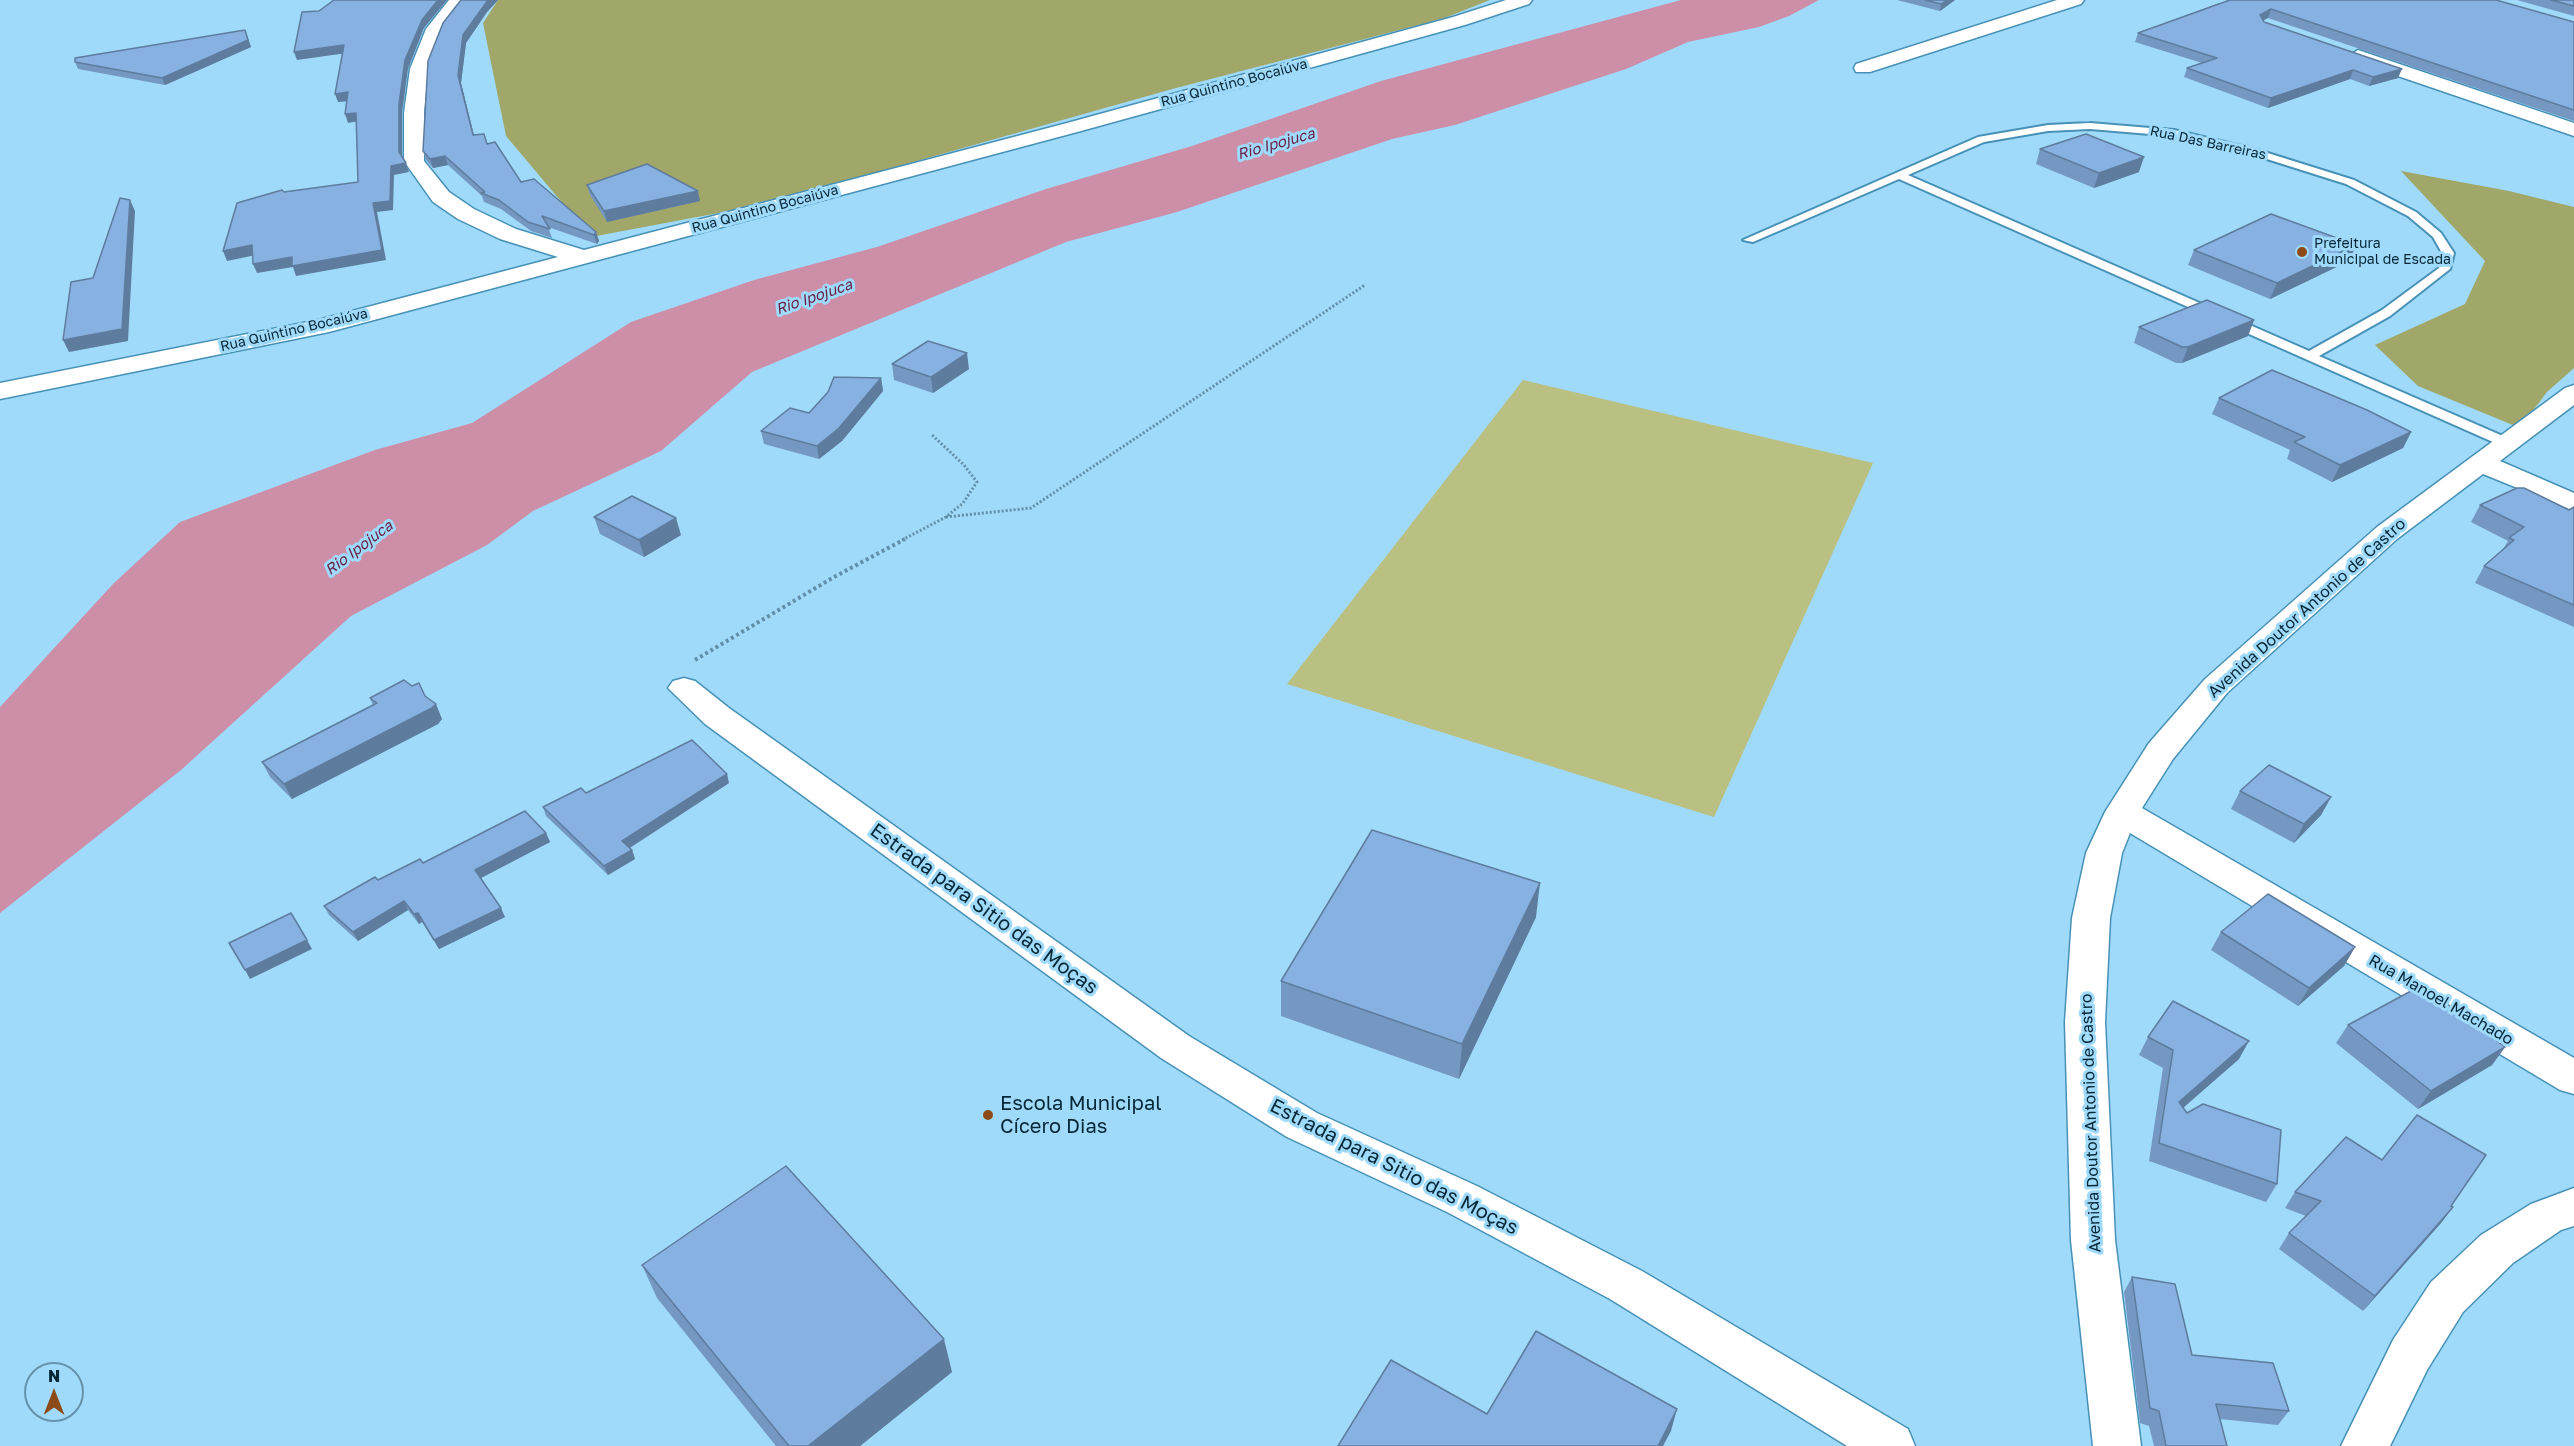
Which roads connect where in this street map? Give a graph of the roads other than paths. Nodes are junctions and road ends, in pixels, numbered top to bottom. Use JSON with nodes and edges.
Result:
{"nodes":[{"id":1,"x":458,"y":0,"type":"edge"},
{"id":2,"x":1524,"y":0,"type":"edge"},
{"id":3,"x":2075,"y":0,"type":"edge"},
{"id":4,"x":2345,"y":51,"type":"edge"},
{"id":5,"x":1863,"y":69,"type":"dead end"},
{"id":6,"x":2574,"y":130,"type":"edge"},
{"id":7,"x":1901,"y":176,"type":"junction"},
{"id":8,"x":1749,"y":240,"type":"dead end"},
{"id":9,"x":583,"y":257,"type":"junction"},
{"id":10,"x":2311,"y":355,"type":"junction"},
{"id":11,"x":0,"y":391,"type":"edge"},
{"id":12,"x":2574,"y":393,"type":"edge"},
{"id":13,"x":2494,"y":453,"type":"junction"},
{"id":14,"x":2574,"y":503,"type":"edge"},
{"id":15,"x":684,"y":688,"type":"road end"},
{"id":16,"x":2122,"y":812,"type":"junction"},
{"id":17,"x":2574,"y":1078,"type":"edge"},
{"id":18,"x":2574,"y":1207,"type":"edge"},
{"id":19,"x":1891,"y":1446,"type":"edge"},
{"id":20,"x":2117,"y":1446,"type":"edge"},
{"id":21,"x":2365,"y":1446,"type":"edge"}],
"edges":[{"from":1,"to":9,"type":"street"},
{"from":2,"to":9,"type":"street","name":"Rua Quintino Bocaiúva"},
{"from":3,"to":5,"type":"street"},
{"from":4,"to":6,"type":"street"},
{"from":7,"to":8,"type":"lane","name":"Rua Das Barreiras"},
{"from":7,"to":10,"type":"lane"},
{"from":7,"to":10,"type":"lane","name":"Rua Das Barreiras"},
{"from":9,"to":11,"type":"street","name":"Rua Quintino Bocaiúva"},
{"from":10,"to":13,"type":"lane"},
{"from":12,"to":13,"type":"street","name":"Avenida Doutor Antonio de Castro"},
{"from":13,"to":14,"type":"street"},
{"from":13,"to":16,"type":"street","name":"Avenida Doutor Antonio de Castro"},
{"from":15,"to":19,"type":"street","name":"Estrada para Sitio das Moças"},
{"from":16,"to":17,"type":"street","name":"Rua Manoel Machado"},
{"from":16,"to":20,"type":"street","name":"Avenida Doutor Antonio de Castro"},
{"from":18,"to":21,"type":"street"}]}
